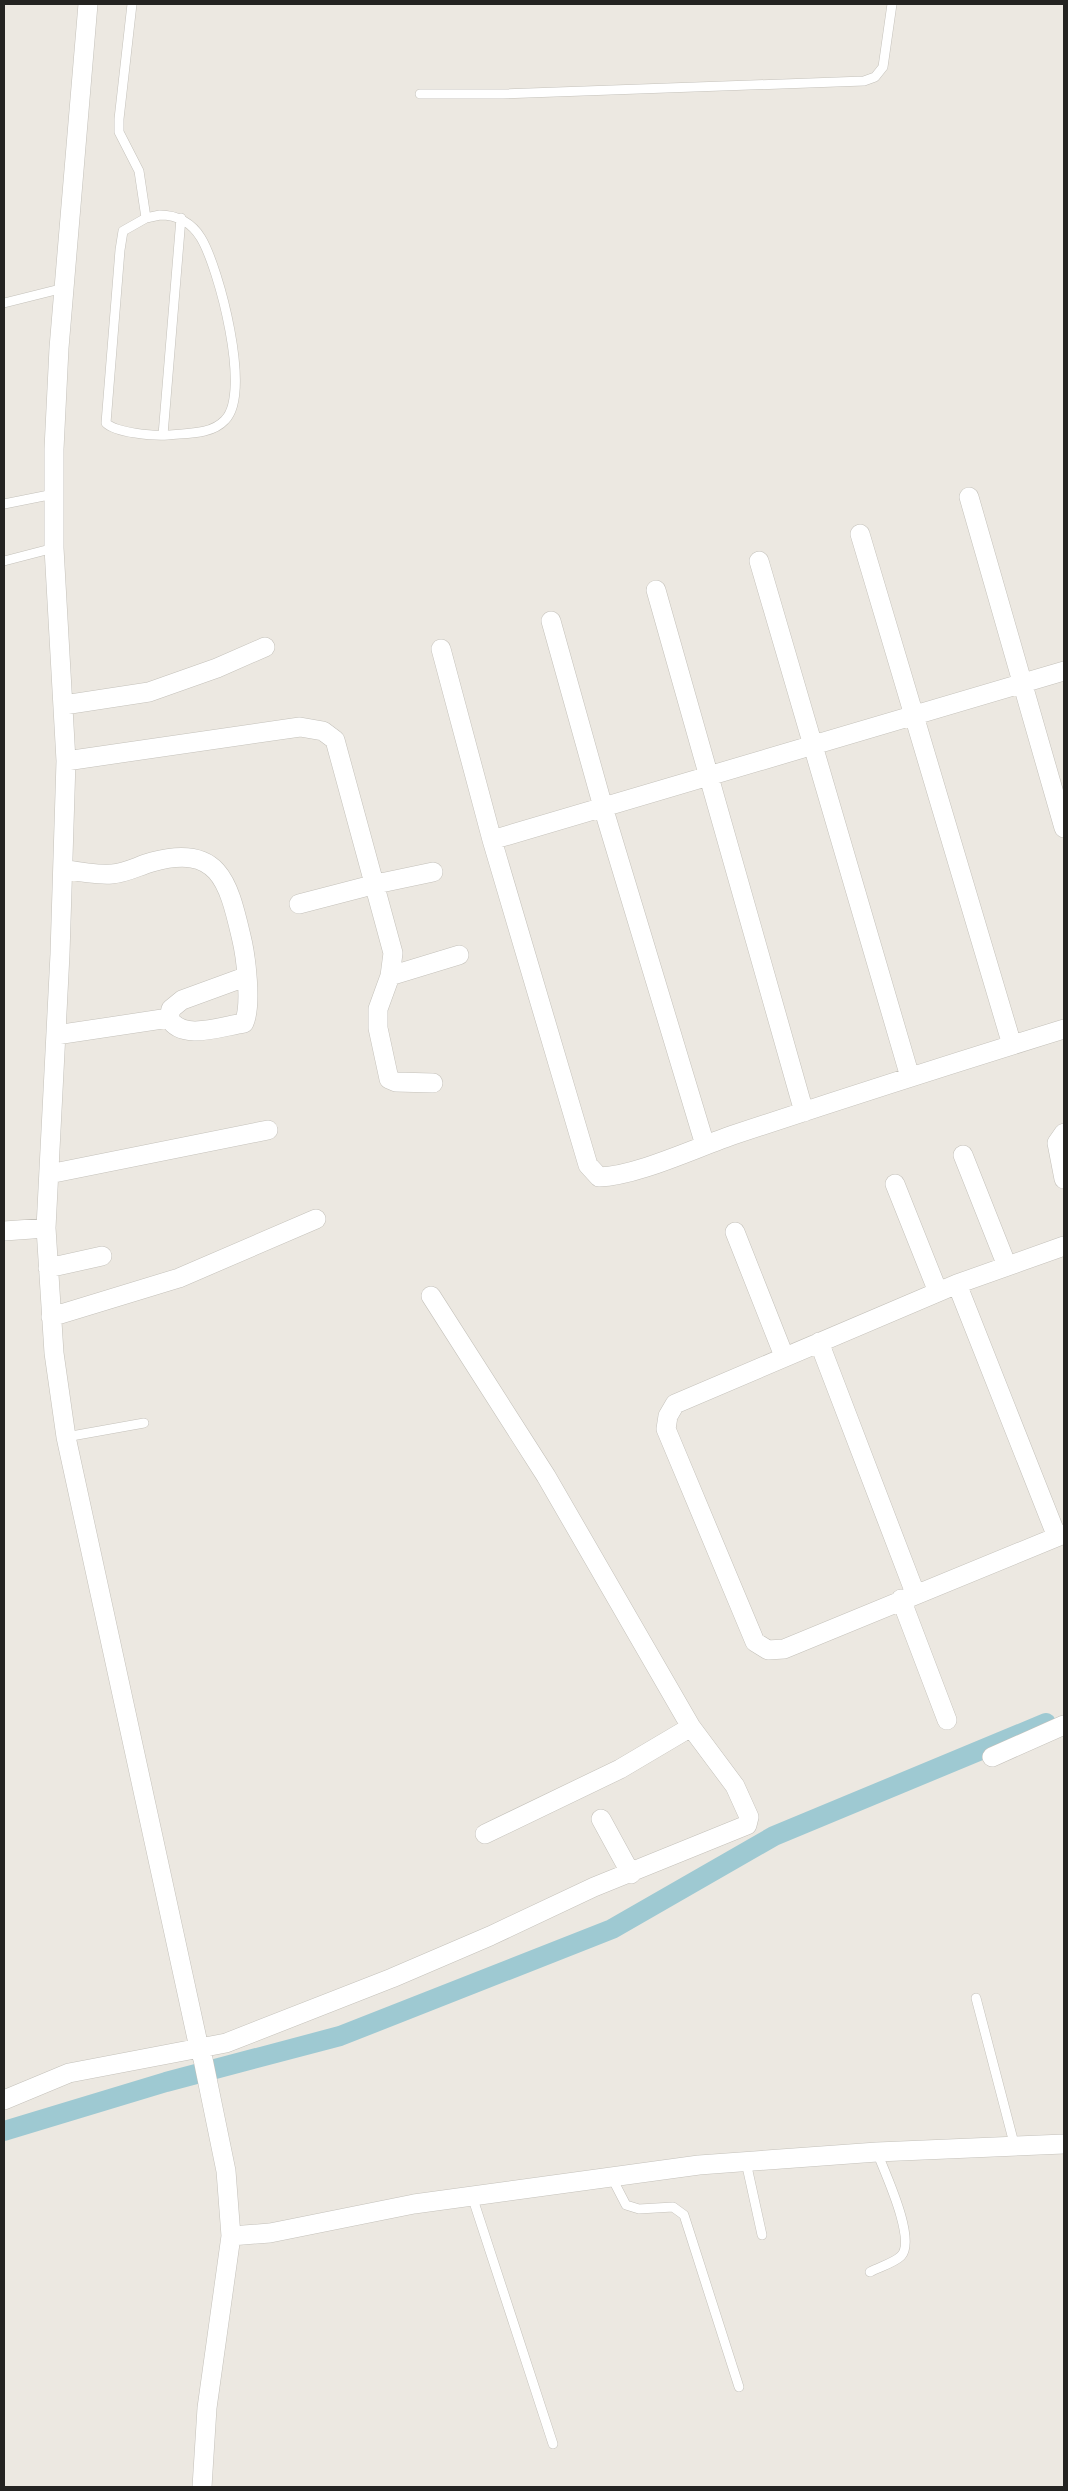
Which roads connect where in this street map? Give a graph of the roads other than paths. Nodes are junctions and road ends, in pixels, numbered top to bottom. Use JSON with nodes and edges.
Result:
{"nodes":[{"id":1,"x":88,"y":4,"type":"edge"},
{"id":2,"x":132,"y":4,"type":"edge"},
{"id":3,"x":892,"y":4,"type":"edge"},
{"id":4,"x":420,"y":94,"type":"dead end"},
{"id":5,"x":146,"y":218,"type":"junction"},
{"id":6,"x":181,"y":218,"type":"junction"},
{"id":7,"x":64,"y":288,"type":"junction"},
{"id":8,"x":4,"y":303,"type":"edge"},
{"id":9,"x":163,"y":435,"type":"junction"},
{"id":10,"x":54,"y":494,"type":"junction"},
{"id":11,"x":969,"y":497,"type":"dead end"},
{"id":12,"x":4,"y":504,"type":"edge"},
{"id":13,"x":860,"y":534,"type":"dead end"},
{"id":14,"x":54,"y":548,"type":"junction"},
{"id":15,"x":4,"y":561,"type":"edge"},
{"id":16,"x":759,"y":561,"type":"dead end"},
{"id":17,"x":656,"y":590,"type":"dead end"},
{"id":18,"x":551,"y":621,"type":"dead end"},
{"id":19,"x":265,"y":647,"type":"dead end"},
{"id":20,"x":441,"y":649,"type":"dead end"},
{"id":21,"x":1064,"y":671,"type":"edge"},
{"id":22,"x":1023,"y":683,"type":"junction"},
{"id":23,"x":64,"y":705,"type":"junction"},
{"id":24,"x":912,"y":716,"type":"junction"},
{"id":25,"x":812,"y":745,"type":"junction"},
{"id":26,"x":66,"y":761,"type":"junction"},
{"id":27,"x":708,"y":776,"type":"junction"},
{"id":28,"x":603,"y":807,"type":"junction"},
{"id":29,"x":1064,"y":828,"type":"edge"},
{"id":30,"x":492,"y":840,"type":"junction"},
{"id":31,"x":63,"y":870,"type":"junction"},
{"id":32,"x":434,"y":872,"type":"dead end"},
{"id":33,"x":376,"y":884,"type":"junction"},
{"id":34,"x":299,"y":904,"type":"dead end"},
{"id":35,"x":459,"y":955,"type":"dead end"},
{"id":36,"x":390,"y":976,"type":"junction"},
{"id":37,"x":246,"y":977,"type":"junction"},
{"id":38,"x":169,"y":1018,"type":"junction"},
{"id":39,"x":1064,"y":1029,"type":"edge"},
{"id":40,"x":56,"y":1035,"type":"junction"},
{"id":41,"x":1012,"y":1045,"type":"junction"},
{"id":42,"x":910,"y":1077,"type":"junction"},
{"id":43,"x":433,"y":1083,"type":"dead end"},
{"id":44,"x":804,"y":1112,"type":"junction"},
{"id":45,"x":268,"y":1130,"type":"dead end"},
{"id":46,"x":1064,"y":1133,"type":"edge"},
{"id":47,"x":705,"y":1145,"type":"junction"},
{"id":48,"x":962,"y":1155,"type":"dead end"},
{"id":49,"x":49,"y":1174,"type":"junction"},
{"id":50,"x":1064,"y":1179,"type":"edge"},
{"id":51,"x":895,"y":1184,"type":"dead end"},
{"id":52,"x":316,"y":1219,"type":"dead end"},
{"id":53,"x":46,"y":1228,"type":"junction"},
{"id":54,"x":4,"y":1230,"type":"edge"},
{"id":55,"x":735,"y":1232,"type":"dead end"},
{"id":56,"x":1064,"y":1246,"type":"edge"},
{"id":57,"x":102,"y":1256,"type":"dead end"},
{"id":58,"x":1007,"y":1266,"type":"junction"},
{"id":59,"x":48,"y":1268,"type":"junction"},
{"id":60,"x":957,"y":1284,"type":"junction"},
{"id":61,"x":938,"y":1292,"type":"junction"},
{"id":62,"x":431,"y":1296,"type":"dead end"},
{"id":63,"x":52,"y":1317,"type":"junction"},
{"id":64,"x":819,"y":1342,"type":"junction"},
{"id":65,"x":784,"y":1356,"type":"junction"},
{"id":66,"x":144,"y":1423,"type":"dead end"},
{"id":67,"x":66,"y":1437,"type":"junction"},
{"id":68,"x":1060,"y":1535,"type":"edge"},
{"id":69,"x":908,"y":1596,"type":"junction"},
{"id":70,"x":947,"y":1720,"type":"dead end"},
{"id":71,"x":1064,"y":1725,"type":"edge"},
{"id":72,"x":692,"y":1727,"type":"junction"},
{"id":73,"x":992,"y":1757,"type":"dead end"},
{"id":74,"x":601,"y":1819,"type":"dead end"},
{"id":75,"x":485,"y":1834,"type":"dead end"},
{"id":76,"x":631,"y":1874,"type":"junction"},
{"id":77,"x":976,"y":1998,"type":"dead end"},
{"id":78,"x":201,"y":2053,"type":"junction"},
{"id":79,"x":4,"y":2100,"type":"edge"},
{"id":80,"x":1064,"y":2144,"type":"edge"},
{"id":81,"x":1015,"y":2147,"type":"junction"},
{"id":82,"x":877,"y":2152,"type":"junction"},
{"id":83,"x":746,"y":2162,"type":"junction"},
{"id":84,"x":612,"y":2178,"type":"junction"},
{"id":85,"x":472,"y":2196,"type":"junction"},
{"id":86,"x":762,"y":2235,"type":"dead end"},
{"id":87,"x":231,"y":2236,"type":"junction"},
{"id":88,"x":870,"y":2272,"type":"dead end"},
{"id":89,"x":739,"y":2387,"type":"dead end"},
{"id":90,"x":553,"y":2444,"type":"dead end"},
{"id":91,"x":202,"y":2487,"type":"edge"}],
"edges":[{"from":1,"to":7,"type":"street"},
{"from":2,"to":5,"type":"lane"},
{"from":3,"to":4,"type":"lane"},
{"from":5,"to":6,"type":"lane"},
{"from":5,"to":9,"type":"lane"},
{"from":6,"to":9,"type":"lane"},
{"from":6,"to":9,"type":"lane"},
{"from":7,"to":8,"type":"lane"},
{"from":7,"to":10,"type":"street"},
{"from":10,"to":12,"type":"lane"},
{"from":10,"to":14,"type":"street"},
{"from":11,"to":22,"type":"street"},
{"from":13,"to":24,"type":"street"},
{"from":14,"to":15,"type":"lane"},
{"from":14,"to":23,"type":"street"},
{"from":16,"to":25,"type":"street"},
{"from":17,"to":27,"type":"street"},
{"from":18,"to":28,"type":"street"},
{"from":19,"to":23,"type":"street"},
{"from":20,"to":30,"type":"street"},
{"from":21,"to":22,"type":"street"},
{"from":22,"to":24,"type":"street"},
{"from":22,"to":29,"type":"street"},
{"from":23,"to":26,"type":"street"},
{"from":24,"to":25,"type":"street"},
{"from":24,"to":41,"type":"street"},
{"from":25,"to":27,"type":"street"},
{"from":25,"to":42,"type":"street"},
{"from":26,"to":31,"type":"street"},
{"from":26,"to":33,"type":"street"},
{"from":27,"to":28,"type":"street"},
{"from":27,"to":44,"type":"street"},
{"from":28,"to":30,"type":"street"},
{"from":28,"to":47,"type":"street"},
{"from":30,"to":47,"type":"street"},
{"from":31,"to":37,"type":"street"},
{"from":31,"to":40,"type":"street"},
{"from":32,"to":33,"type":"street"},
{"from":33,"to":34,"type":"street"},
{"from":33,"to":36,"type":"street"},
{"from":35,"to":36,"type":"street"},
{"from":36,"to":43,"type":"street"},
{"from":37,"to":38,"type":"street"},
{"from":37,"to":38,"type":"street"},
{"from":38,"to":40,"type":"street"},
{"from":39,"to":41,"type":"street"},
{"from":40,"to":49,"type":"street"},
{"from":41,"to":42,"type":"street"},
{"from":42,"to":44,"type":"street"},
{"from":44,"to":47,"type":"street"},
{"from":45,"to":49,"type":"street"},
{"from":46,"to":50,"type":"street"},
{"from":48,"to":58,"type":"street"},
{"from":49,"to":53,"type":"street"},
{"from":51,"to":61,"type":"street"},
{"from":52,"to":63,"type":"street"},
{"from":53,"to":54,"type":"street"},
{"from":53,"to":59,"type":"street"},
{"from":55,"to":65,"type":"street"},
{"from":56,"to":58,"type":"street"},
{"from":57,"to":59,"type":"street"},
{"from":58,"to":60,"type":"street"},
{"from":59,"to":63,"type":"street"},
{"from":60,"to":61,"type":"street"},
{"from":60,"to":68,"type":"street"},
{"from":61,"to":64,"type":"street"},
{"from":62,"to":72,"type":"street"},
{"from":63,"to":67,"type":"street"},
{"from":64,"to":65,"type":"street"},
{"from":64,"to":69,"type":"street"},
{"from":65,"to":69,"type":"street"},
{"from":66,"to":67,"type":"lane"},
{"from":67,"to":78,"type":"street"},
{"from":68,"to":69,"type":"street"},
{"from":69,"to":70,"type":"street"},
{"from":71,"to":73,"type":"street"},
{"from":72,"to":75,"type":"street"},
{"from":72,"to":76,"type":"street"},
{"from":74,"to":76,"type":"street"},
{"from":76,"to":78,"type":"street"},
{"from":77,"to":81,"type":"lane"},
{"from":78,"to":79,"type":"street"},
{"from":78,"to":87,"type":"street"},
{"from":80,"to":81,"type":"street"},
{"from":81,"to":82,"type":"street"},
{"from":82,"to":83,"type":"street"},
{"from":82,"to":88,"type":"lane"},
{"from":83,"to":84,"type":"street"},
{"from":83,"to":86,"type":"lane"},
{"from":84,"to":85,"type":"street"},
{"from":84,"to":89,"type":"lane"},
{"from":85,"to":87,"type":"street"},
{"from":85,"to":90,"type":"lane"},
{"from":87,"to":91,"type":"street"}]}
